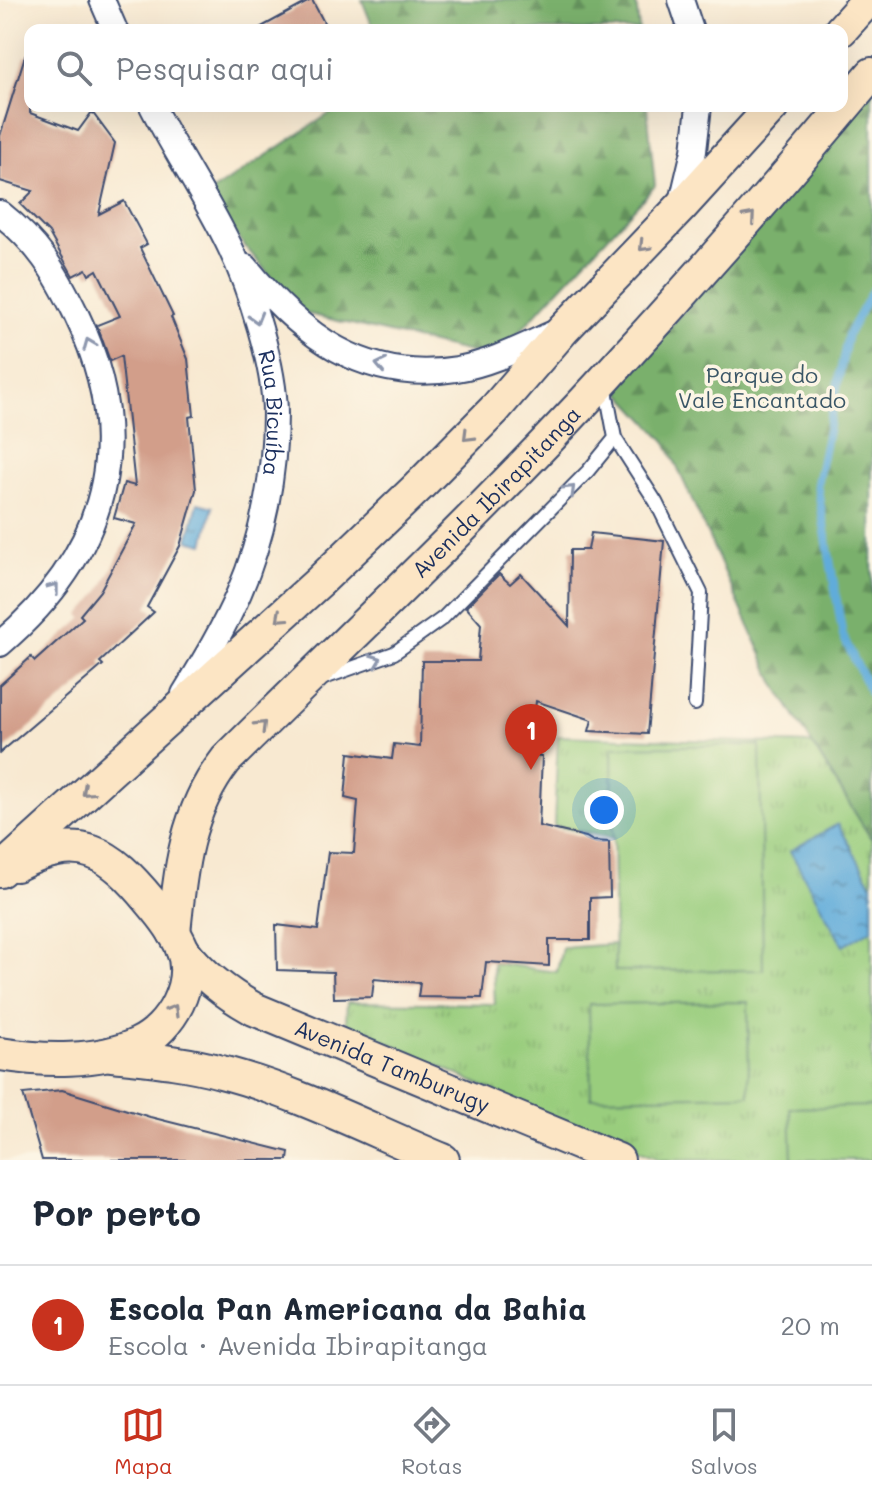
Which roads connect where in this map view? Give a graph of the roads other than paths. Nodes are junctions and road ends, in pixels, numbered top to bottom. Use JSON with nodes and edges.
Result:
{"nodes":[{"id":1,"x":102,"y":0,"type":"edge"},
{"id":2,"x":681,"y":0,"type":"edge"},
{"id":3,"x":868,"y":0,"type":"edge"},
{"id":4,"x":112,"y":24,"type":"edge"},
{"id":5,"x":689,"y":24,"type":"edge"},
{"id":6,"x":846,"y":24,"type":"edge"},
{"id":7,"x":872,"y":74,"type":"edge"},
{"id":8,"x":848,"y":102,"type":"edge"},
{"id":9,"x":155,"y":112,"type":"edge"},
{"id":10,"x":698,"y":112,"type":"edge"},
{"id":11,"x":768,"y":112,"type":"edge"},
{"id":12,"x":839,"y":112,"type":"edge"},
{"id":13,"x":680,"y":208,"type":"junction"},
{"id":14,"x":0,"y":213,"type":"edge"},
{"id":15,"x":229,"y":245,"type":"junction"},
{"id":16,"x":563,"y":330,"type":"junction"},
{"id":17,"x":605,"y":380,"type":"junction"},
{"id":18,"x":615,"y":438,"type":"junction"},
{"id":19,"x":0,"y":644,"type":"edge"},
{"id":20,"x":302,"y":685,"type":"junction"},
{"id":21,"x":695,"y":704,"type":"dead end"},
{"id":22,"x":174,"y":711,"type":"junction"},
{"id":23,"x":0,"y":872,"type":"edge"},
{"id":24,"x":178,"y":941,"type":"junction"},
{"id":25,"x":0,"y":1054,"type":"edge"},
{"id":26,"x":104,"y":1054,"type":"junction"},
{"id":27,"x":44,"y":1059,"type":"junction"},
{"id":28,"x":0,"y":1068,"type":"edge"},
{"id":29,"x":443,"y":1160,"type":"edge"},
{"id":30,"x":618,"y":1160,"type":"edge"}],
"edges":[{"from":1,"to":4,"type":"street"},
{"from":2,"to":5,"type":"street"},
{"from":3,"to":6,"type":"main road"},
{"from":8,"to":7,"type":"main road","name":"Avenida Ibirapitanga","one_way":true},
{"from":9,"to":15,"type":"street","name":"Rua Bicuíba"},
{"from":10,"to":13,"type":"street"},
{"from":11,"to":13,"type":"main road"},
{"from":17,"to":12,"type":"main road","name":"Avenida Ibirapitanga","one_way":true},
{"from":13,"to":16,"type":"main road","one_way":true},
{"from":19,"to":14,"type":"street","one_way":true},
{"from":16,"to":15,"type":"street","name":"Rua Bicuíba","one_way":true},
{"from":15,"to":22,"type":"street","name":"Rua Bicuíba","one_way":true},
{"from":16,"to":22,"type":"main road","one_way":true},
{"from":17,"to":18,"type":"lane"},
{"from":17,"to":20,"type":"main road","name":"Avenida Ibirapitanga"},
{"from":20,"to":18,"type":"lane","one_way":true},
{"from":18,"to":21,"type":"lane"},
{"from":24,"to":20,"type":"main road","name":"Avenida Ibirapitanga","one_way":true},
{"from":22,"to":23,"type":"main road","one_way":true},
{"from":23,"to":24,"type":"main road","name":"Avenida Tamburugy"},
{"from":26,"to":24,"type":"main road","name":"Avenida Ibirapitanga","one_way":true},
{"from":24,"to":30,"type":"main road","name":"Avenida Tamburugy"},
{"from":25,"to":27,"type":"main road"},
{"from":26,"to":27,"type":"main road"},
{"from":26,"to":29,"type":"main road"},
{"from":27,"to":28,"type":"main road"}]}
